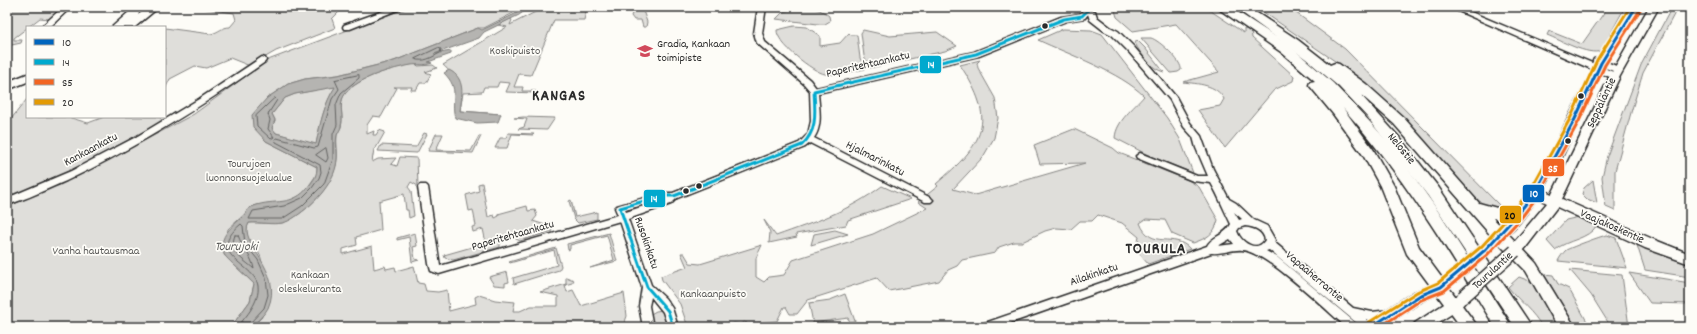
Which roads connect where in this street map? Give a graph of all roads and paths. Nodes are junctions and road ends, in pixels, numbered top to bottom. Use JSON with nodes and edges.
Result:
{"nodes":[{"id":1,"x":68,"y":7,"type":"edge"},
{"id":2,"x":141,"y":7,"type":"edge"},
{"id":3,"x":154,"y":7,"type":"edge"},
{"id":4,"x":401,"y":7,"type":"edge"},
{"id":5,"x":762,"y":7,"type":"edge"},
{"id":6,"x":1222,"y":7,"type":"edge"},
{"id":7,"x":1240,"y":7,"type":"edge"},
{"id":8,"x":1453,"y":7,"type":"edge"},
{"id":9,"x":1636,"y":7,"type":"edge"},
{"id":10,"x":1654,"y":7,"type":"edge"},
{"id":11,"x":1088,"y":10,"type":"edge"},
{"id":12,"x":46,"y":26,"type":"edge"},
{"id":13,"x":118,"y":26,"type":"edge"},
{"id":14,"x":130,"y":26,"type":"edge"},
{"id":15,"x":347,"y":27,"type":"dead end"},
{"id":16,"x":1266,"y":37,"type":"junction"},
{"id":17,"x":1294,"y":44,"type":"junction"},
{"id":18,"x":262,"y":60,"type":"dead end"},
{"id":19,"x":1599,"y":66,"type":"junction"},
{"id":20,"x":26,"y":72,"type":"edge"},
{"id":21,"x":1616,"y":73,"type":"junction"},
{"id":22,"x":26,"y":78,"type":"edge"},
{"id":23,"x":7,"y":79,"type":"edge"},
{"id":24,"x":7,"y":86,"type":"edge"},
{"id":25,"x":814,"y":91,"type":"junction"},
{"id":26,"x":811,"y":140,"type":"junction"},
{"id":27,"x":1140,"y":156,"type":"dead end"},
{"id":28,"x":1214,"y":180,"type":"junction"},
{"id":29,"x":424,"y":187,"type":"dead end"},
{"id":30,"x":1534,"y":193,"type":"junction"},
{"id":31,"x":1556,"y":198,"type":"junction"},
{"id":32,"x":928,"y":200,"type":"dead end"},
{"id":33,"x":1226,"y":201,"type":"junction"},
{"id":34,"x":7,"y":202,"type":"edge"},
{"id":35,"x":622,"y":212,"type":"junction"},
{"id":36,"x":1517,"y":215,"type":"junction"},
{"id":37,"x":1488,"y":216,"type":"junction"},
{"id":38,"x":1250,"y":222,"type":"junction"},
{"id":39,"x":1234,"y":229,"type":"junction"},
{"id":40,"x":1499,"y":235,"type":"junction"},
{"id":41,"x":1650,"y":240,"type":"junction"},
{"id":42,"x":1269,"y":244,"type":"junction"},
{"id":43,"x":1242,"y":246,"type":"junction"},
{"id":44,"x":1211,"y":249,"type":"junction"},
{"id":45,"x":1256,"y":250,"type":"junction"},
{"id":46,"x":1690,"y":250,"type":"edge"},
{"id":47,"x":1515,"y":251,"type":"junction"},
{"id":48,"x":1690,"y":259,"type":"edge"},
{"id":49,"x":647,"y":287,"type":"junction"},
{"id":50,"x":1441,"y":287,"type":"junction"},
{"id":51,"x":1458,"y":302,"type":"junction"},
{"id":52,"x":1347,"y":309,"type":"junction"},
{"id":53,"x":1392,"y":314,"type":"junction"},
{"id":54,"x":648,"y":327,"type":"edge"},
{"id":55,"x":673,"y":327,"type":"edge"},
{"id":56,"x":986,"y":327,"type":"edge"},
{"id":57,"x":1353,"y":327,"type":"edge"},
{"id":58,"x":1365,"y":327,"type":"edge"},
{"id":59,"x":1372,"y":327,"type":"edge"},
{"id":60,"x":1420,"y":327,"type":"edge"},
{"id":61,"x":1470,"y":327,"type":"edge"},
{"id":62,"x":1504,"y":327,"type":"edge"},
{"id":63,"x":1524,"y":327,"type":"edge"},
{"id":64,"x":1567,"y":327,"type":"edge"}],
"edges":[{"from":1,"to":12,"type":"street"},
{"from":2,"to":13,"type":"main road"},
{"from":3,"to":14,"type":"main road"},
{"from":4,"to":15,"type":"street"},
{"from":5,"to":25,"type":"street","name":"Paperitehtaankatu"},
{"from":6,"to":16,"type":"highway","name":"Nelostie"},
{"from":7,"to":17,"type":"highway","name":"Nelostie"},
{"from":8,"to":19,"type":"street"},
{"from":9,"to":19,"type":"main road","name":"Seppäläntie"},
{"from":10,"to":21,"type":"main road","name":"Seppäläntie"},
{"from":11,"to":25,"type":"street","name":"Paperitehtaankatu"},
{"from":11,"to":28,"type":"street"},
{"from":16,"to":50,"type":"highway"},
{"from":16,"to":62,"type":"highway","name":"Nelostie"},
{"from":17,"to":37,"type":"highway"},
{"from":17,"to":63,"type":"highway","name":"Nelostie"},
{"from":18,"to":34,"type":"street","name":"Kankaankatu"},
{"from":19,"to":21,"type":"street"},
{"from":19,"to":30,"type":"main road","name":"Seppäläntie"},
{"from":20,"to":23,"type":"main road"},
{"from":21,"to":31,"type":"main road","name":"Seppäläntie"},
{"from":22,"to":24,"type":"main road"},
{"from":25,"to":26,"type":"street","name":"Paperitehtaankatu"},
{"from":26,"to":32,"type":"street","name":"Hjalmarinkatu"},
{"from":26,"to":35,"type":"street","name":"Paperitehtaankatu"},
{"from":27,"to":28,"type":"street"},
{"from":28,"to":33,"type":"street"},
{"from":29,"to":35,"type":"street","name":"Paperitehtaankatu"},
{"from":30,"to":31,"type":"main road","name":"Vaajakoskentie"},
{"from":30,"to":36,"type":"main road","name":"Tourulantie"},
{"from":31,"to":41,"type":"main road","name":"Vaajakoskentie"},
{"from":31,"to":47,"type":"main road","name":"Tourulantie"},
{"from":33,"to":38,"type":"street"},
{"from":33,"to":39,"type":"street"},
{"from":35,"to":49,"type":"street","name":"Rusokinkatu"},
{"from":36,"to":37,"type":"highway"},
{"from":36,"to":40,"type":"main road","name":"Tourulantie"},
{"from":37,"to":40,"type":"highway"},
{"from":38,"to":39,"type":"street"},
{"from":38,"to":42,"type":"street"},
{"from":39,"to":43,"type":"street"},
{"from":39,"to":44,"type":"street","name":"Ailakinkatu"},
{"from":40,"to":47,"type":"highway"},
{"from":40,"to":50,"type":"main road","name":"Tourulantie","bridge":true},
{"from":41,"to":46,"type":"main road","name":"Vaajakoskentie"},
{"from":41,"to":48,"type":"main road","name":"Vaajakoskentie"},
{"from":42,"to":45,"type":"street"},
{"from":42,"to":52,"type":"street","name":"Vapaaherrantie"},
{"from":43,"to":44,"type":"street","name":"Ailakinkatu"},
{"from":43,"to":45,"type":"street"},
{"from":44,"to":56,"type":"street","name":"Ailakinkatu"},
{"from":45,"to":57,"type":"street","name":"Vapaaherrantie"},
{"from":47,"to":51,"type":"main road","name":"Tourulantie","bridge":true},
{"from":47,"to":64,"type":"highway"},
{"from":49,"to":54,"type":"street","name":"Rusokinkatu"},
{"from":49,"to":55,"type":"street","name":"Rusokinkatu"},
{"from":50,"to":51,"type":"highway"},
{"from":50,"to":53,"type":"main road","name":"Tourulantie"},
{"from":51,"to":60,"type":"main road","name":"Tourulantie"},
{"from":51,"to":61,"type":"highway"},
{"from":52,"to":53,"type":"street","name":"Vapaaherrantie"},
{"from":52,"to":58,"type":"street","name":"Vapaaherrantie"},
{"from":53,"to":59,"type":"main road","name":"Tourulantie"}]}
